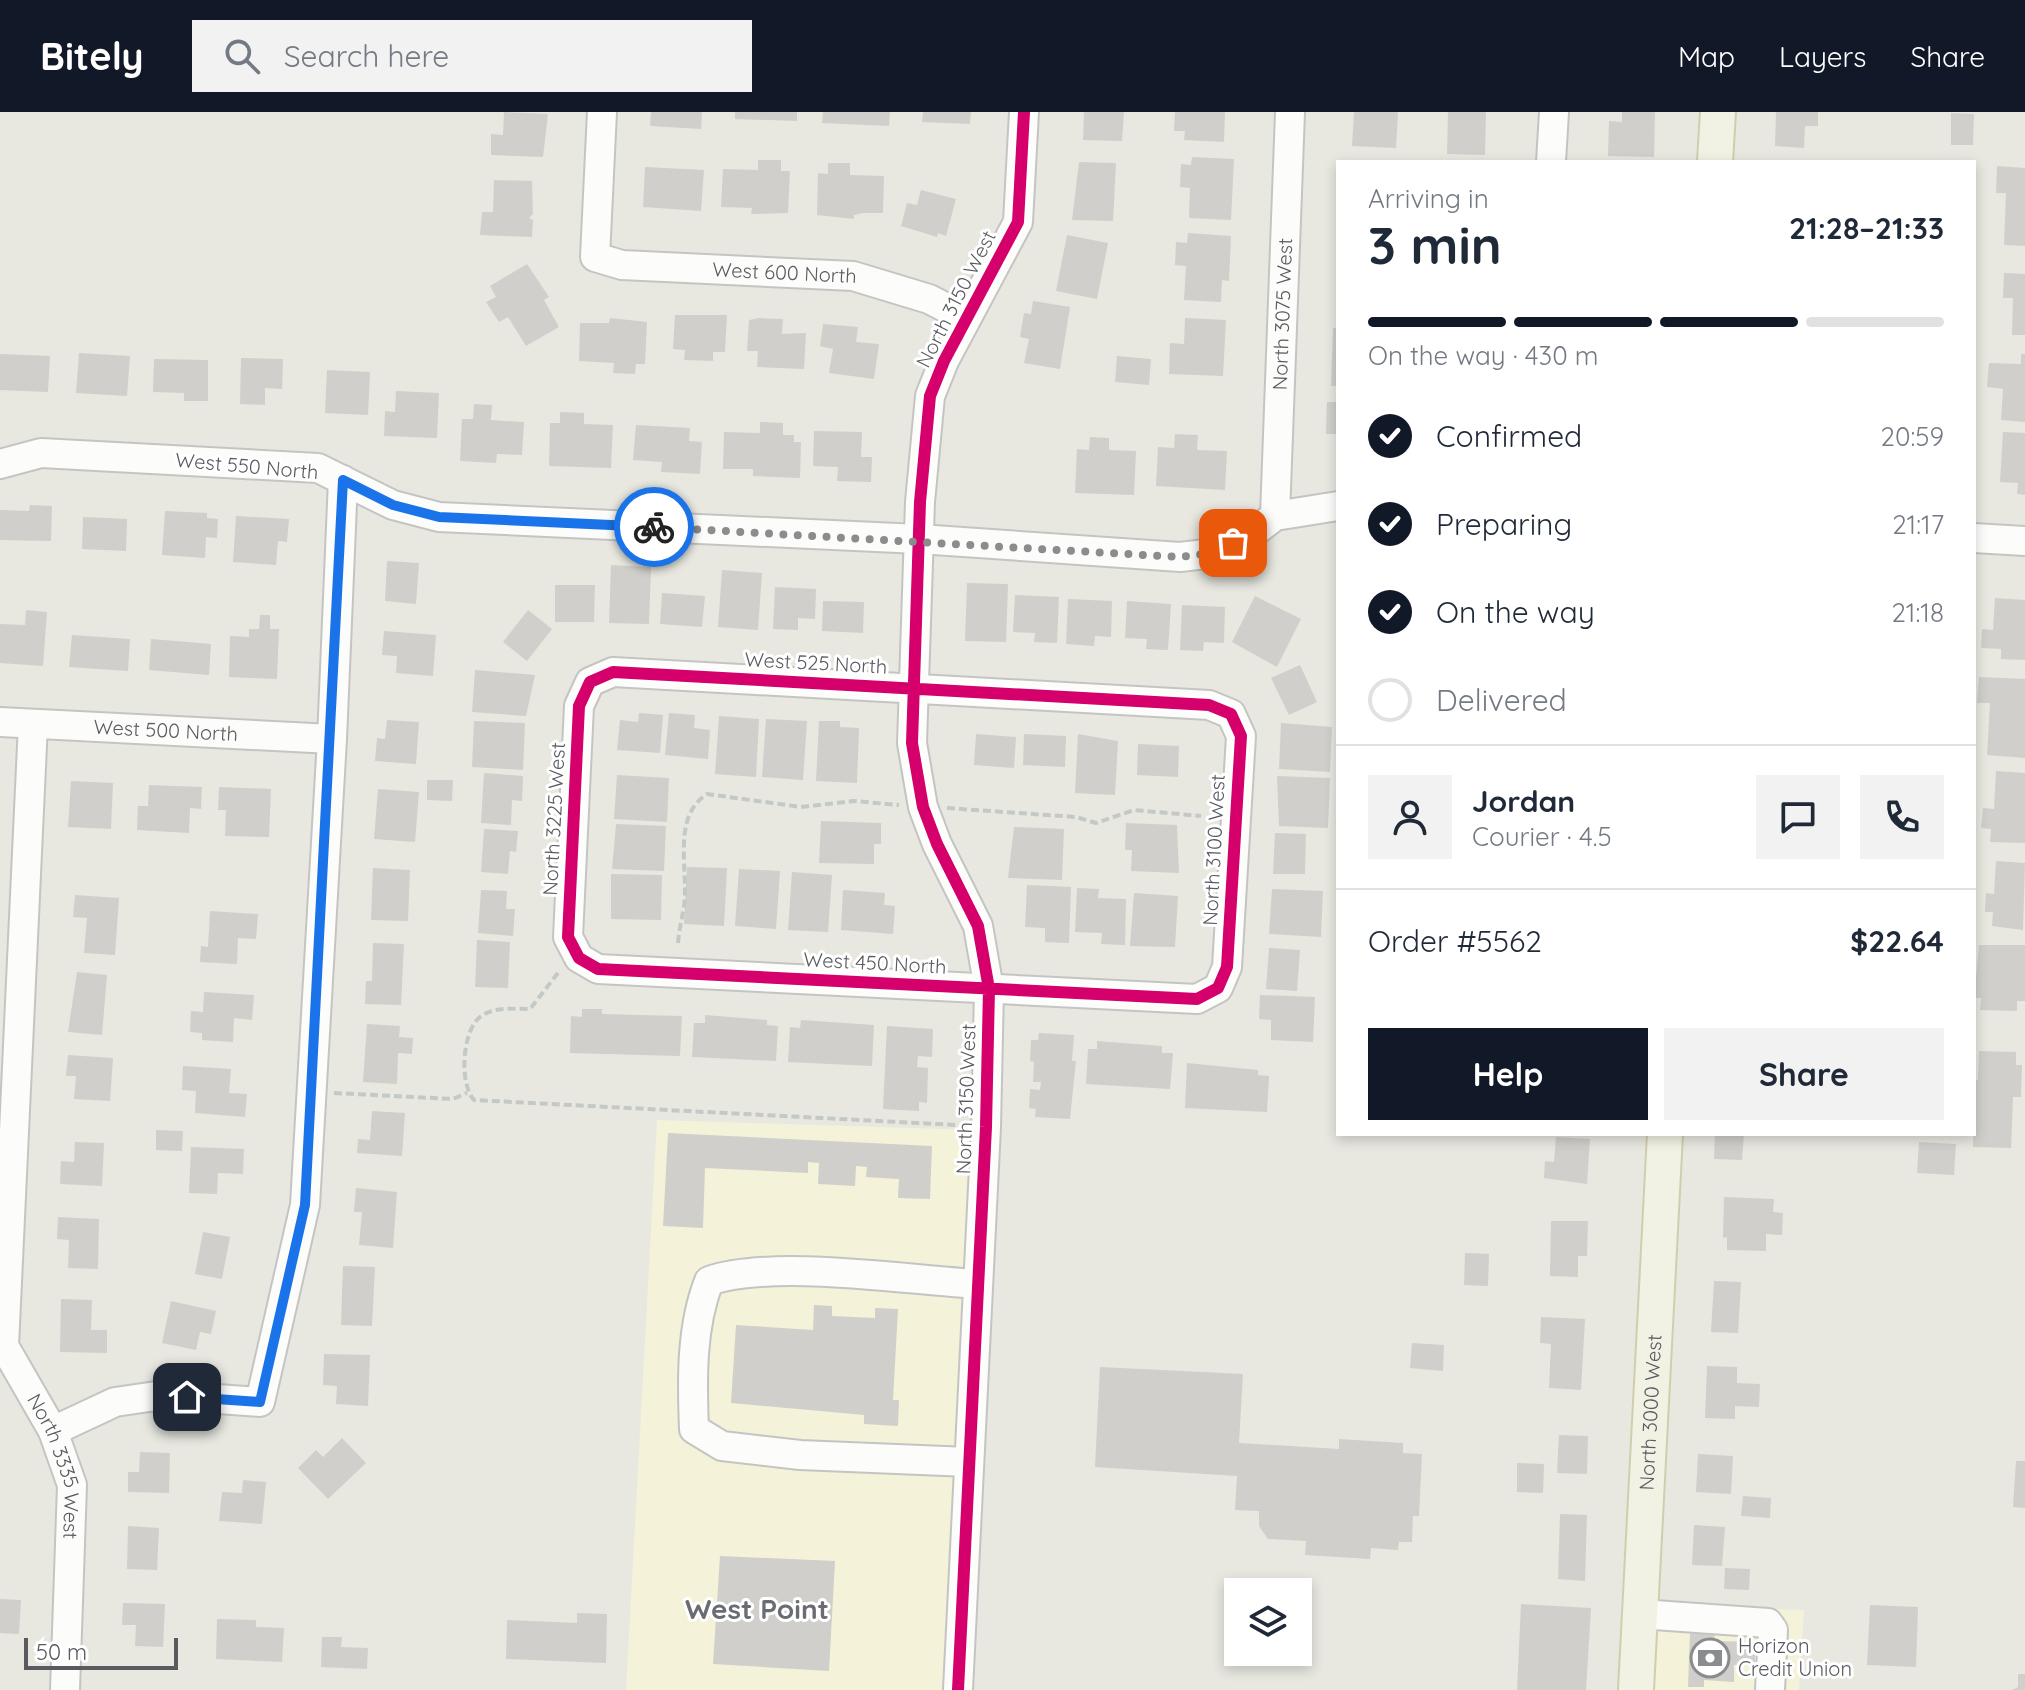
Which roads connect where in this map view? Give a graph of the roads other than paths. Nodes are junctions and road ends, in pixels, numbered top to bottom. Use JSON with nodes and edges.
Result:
{"nodes":[{"id":1,"x":602,"y":112,"type":"edge"},
{"id":2,"x":1024,"y":112,"type":"edge"},
{"id":3,"x":1290,"y":112,"type":"edge"},
{"id":4,"x":1554,"y":112,"type":"edge"},
{"id":5,"x":1718,"y":112,"type":"edge"},
{"id":6,"x":1551,"y":160,"type":"edge"},
{"id":7,"x":1715,"y":160,"type":"edge"},
{"id":8,"x":966,"y":318,"type":"junction"},
{"id":9,"x":0,"y":464,"type":"edge"},
{"id":10,"x":343,"y":480,"type":"junction"},
{"id":11,"x":1336,"y":506,"type":"edge"},
{"id":12,"x":1275,"y":516,"type":"junction"},
{"id":13,"x":1976,"y":538,"type":"edge"},
{"id":14,"x":919,"y":539,"type":"junction"},
{"id":15,"x":2025,"y":541,"type":"edge"},
{"id":16,"x":590,"y":682,"type":"joint"},
{"id":17,"x":915,"y":689,"type":"junction"},
{"id":18,"x":1231,"y":714,"type":"joint"},
{"id":19,"x":0,"y":722,"type":"edge"},
{"id":20,"x":33,"y":724,"type":"junction"},
{"id":21,"x":332,"y":739,"type":"junction"},
{"id":22,"x":568,"y":966,"type":"joint"},
{"id":23,"x":1218,"y":988,"type":"joint"},
{"id":24,"x":989,"y":989,"type":"junction"},
{"id":25,"x":7,"y":1116,"type":"edge"},
{"id":26,"x":1665,"y":1136,"type":"edge"},
{"id":27,"x":978,"y":1284,"type":"junction"},
{"id":28,"x":53,"y":1431,"type":"junction"},
{"id":29,"x":969,"y":1462,"type":"junction"},
{"id":30,"x":1640,"y":1614,"type":"junction"},
{"id":31,"x":65,"y":1690,"type":"edge"},
{"id":32,"x":958,"y":1690,"type":"edge"},
{"id":33,"x":1636,"y":1690,"type":"edge"},
{"id":34,"x":1770,"y":1690,"type":"edge"}],
"edges":[{"from":1,"to":8,"type":"street","name":"West 600 North"},
{"from":2,"to":8,"type":"street","name":"North 3150 West"},
{"from":3,"to":12,"type":"street","name":"North 3075 West"},
{"from":4,"to":6,"type":"street"},
{"from":5,"to":7,"type":"main road"},
{"from":8,"to":14,"type":"street","name":"North 3150 West"},
{"from":9,"to":10,"type":"street","name":"West 550 North"},
{"from":10,"to":14,"type":"street","name":"West 550 North"},
{"from":10,"to":21,"type":"street"},
{"from":11,"to":12,"type":"street","name":"West 550 North"},
{"from":12,"to":14,"type":"street","name":"West 550 North"},
{"from":13,"to":15,"type":"street"},
{"from":14,"to":17,"type":"street","name":"North 3150 West"},
{"from":16,"to":17,"type":"street","name":"West 525 North"},
{"from":16,"to":22,"type":"street","name":"North 3225 West"},
{"from":17,"to":18,"type":"street","name":"West 525 North"},
{"from":17,"to":24,"type":"street","name":"North 3150 West"},
{"from":18,"to":23,"type":"street","name":"North 3100 West"},
{"from":19,"to":20,"type":"street","name":"West 500 North"},
{"from":20,"to":21,"type":"street","name":"West 500 North"},
{"from":20,"to":25,"type":"street","name":"North 3335 West"},
{"from":21,"to":28,"type":"street"},
{"from":22,"to":24,"type":"street","name":"West 450 North"},
{"from":23,"to":24,"type":"street","name":"West 450 North"},
{"from":24,"to":27,"type":"street","name":"North 3150 West"},
{"from":25,"to":28,"type":"street","name":"North 3335 West"},
{"from":26,"to":30,"type":"main road","name":"North 3000 West"},
{"from":27,"to":29,"type":"street","name":"North 3150 West"},
{"from":27,"to":29,"type":"street"},
{"from":28,"to":31,"type":"street","name":"North 3335 West"},
{"from":29,"to":32,"type":"street","name":"North 3150 West"},
{"from":30,"to":33,"type":"main road","name":"North 3000 West"},
{"from":30,"to":34,"type":"street"}]}
